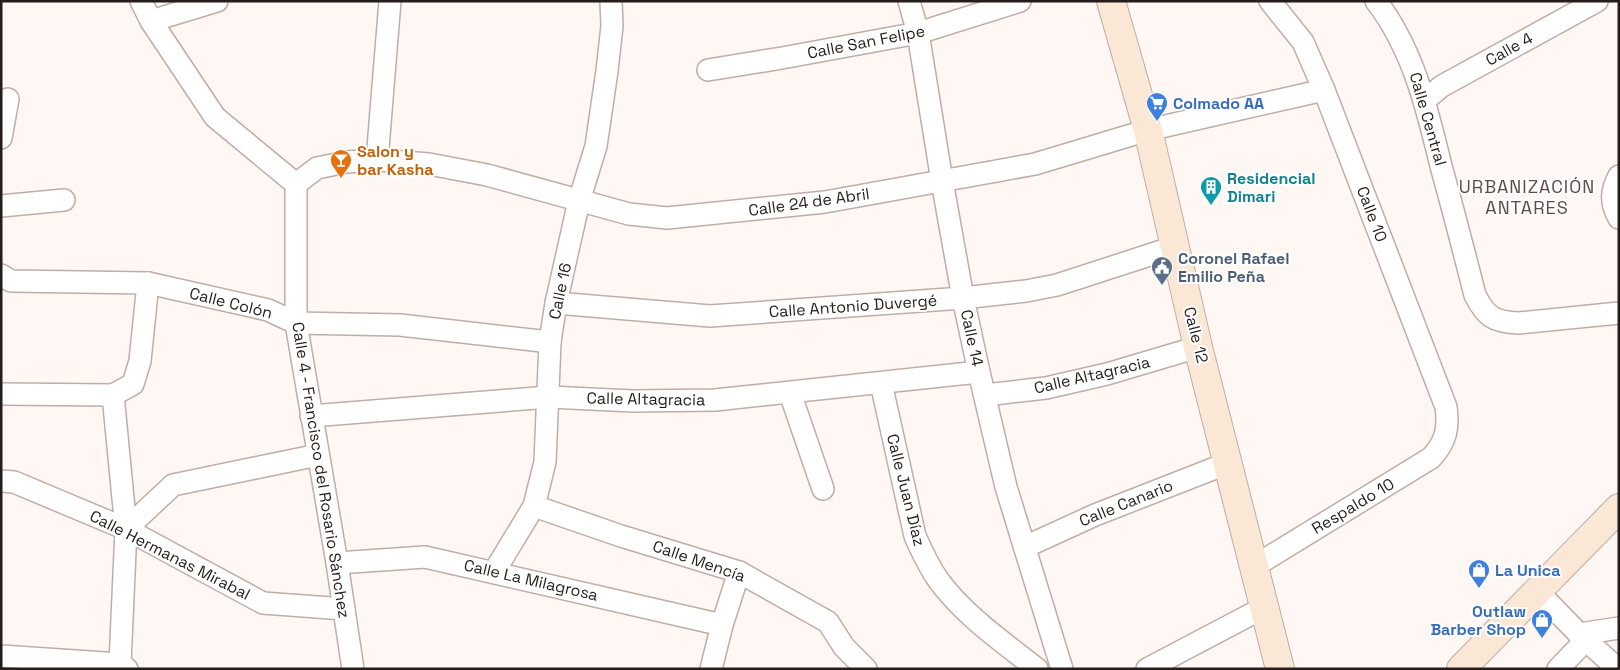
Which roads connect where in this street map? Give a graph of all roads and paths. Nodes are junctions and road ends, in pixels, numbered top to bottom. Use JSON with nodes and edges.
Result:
{"nodes":[{"id":1,"x":141,"y":1,"type":"edge"},
{"id":2,"x":217,"y":1,"type":"edge"},
{"id":3,"x":390,"y":1,"type":"edge"},
{"id":4,"x":611,"y":1,"type":"edge"},
{"id":5,"x":909,"y":1,"type":"edge"},
{"id":6,"x":1020,"y":1,"type":"edge"},
{"id":7,"x":1111,"y":1,"type":"edge"},
{"id":8,"x":1270,"y":1,"type":"edge"},
{"id":9,"x":1376,"y":1,"type":"edge"},
{"id":10,"x":1596,"y":1,"type":"edge"},
{"id":11,"x":1564,"y":8,"type":"edge"},
{"id":12,"x":151,"y":21,"type":"junction"},
{"id":13,"x":918,"y":33,"type":"junction"},
{"id":14,"x":708,"y":70,"type":"dead end"},
{"id":15,"x":1324,"y":90,"type":"junction"},
{"id":16,"x":8,"y":99,"type":"dead end"},
{"id":17,"x":1424,"y":100,"type":"junction"},
{"id":18,"x":1148,"y":130,"type":"junction"},
{"id":19,"x":1,"y":138,"type":"edge"},
{"id":20,"x":377,"y":160,"type":"junction"},
{"id":21,"x":1619,"y":176,"type":"edge"},
{"id":22,"x":942,"y":181,"type":"junction"},
{"id":23,"x":296,"y":184,"type":"junction"},
{"id":24,"x":64,"y":200,"type":"dead end"},
{"id":25,"x":580,"y":201,"type":"junction"},
{"id":26,"x":1,"y":206,"type":"edge"},
{"id":27,"x":1619,"y":218,"type":"edge"},
{"id":28,"x":1174,"y":247,"type":"junction"},
{"id":29,"x":1,"y":274,"type":"edge"},
{"id":30,"x":148,"y":283,"type":"junction"},
{"id":31,"x":964,"y":298,"type":"junction"},
{"id":32,"x":556,"y":303,"type":"junction"},
{"id":33,"x":1619,"y":313,"type":"edge"},
{"id":34,"x":296,"y":323,"type":"junction"},
{"id":35,"x":550,"y":342,"type":"junction"},
{"id":36,"x":1198,"y":347,"type":"junction"},
{"id":37,"x":979,"y":372,"type":"junction"},
{"id":38,"x":881,"y":384,"type":"junction"},
{"id":39,"x":790,"y":393,"type":"junction"},
{"id":40,"x":1,"y":394,"type":"edge"},
{"id":41,"x":985,"y":394,"type":"junction"},
{"id":42,"x":113,"y":395,"type":"junction"},
{"id":43,"x":549,"y":397,"type":"junction"},
{"id":44,"x":311,"y":416,"type":"junction"},
{"id":45,"x":1445,"y":438,"type":"joint"},
{"id":46,"x":318,"y":455,"type":"junction"},
{"id":47,"x":1228,"y":463,"type":"junction"},
{"id":48,"x":1,"y":480,"type":"edge"},
{"id":49,"x":823,"y":489,"type":"dead end"},
{"id":50,"x":534,"y":506,"type":"junction"},
{"id":51,"x":1619,"y":508,"type":"edge"},
{"id":52,"x":126,"y":529,"type":"junction"},
{"id":53,"x":1025,"y":546,"type":"junction"},
{"id":54,"x":337,"y":563,"type":"junction"},
{"id":55,"x":1253,"y":567,"type":"junction"},
{"id":56,"x":494,"y":572,"type":"junction"},
{"id":57,"x":739,"y":572,"type":"junction"},
{"id":58,"x":1537,"y":591,"type":"junction"},
{"id":59,"x":1264,"y":608,"type":"junction"},
{"id":60,"x":344,"y":609,"type":"junction"},
{"id":61,"x":722,"y":625,"type":"junction"},
{"id":62,"x":1619,"y":628,"type":"edge"},
{"id":63,"x":1579,"y":634,"type":"junction"},
{"id":64,"x":1,"y":656,"type":"edge"},
{"id":65,"x":124,"y":667,"type":"edge"},
{"id":66,"x":353,"y":669,"type":"edge"},
{"id":67,"x":711,"y":669,"type":"edge"},
{"id":68,"x":866,"y":669,"type":"edge"},
{"id":69,"x":1037,"y":669,"type":"edge"},
{"id":70,"x":1062,"y":669,"type":"edge"},
{"id":71,"x":1147,"y":669,"type":"edge"},
{"id":72,"x":1280,"y":669,"type":"edge"},
{"id":73,"x":1461,"y":669,"type":"edge"},
{"id":74,"x":1558,"y":669,"type":"edge"},
{"id":75,"x":1618,"y":669,"type":"edge"}],
"edges":[{"from":1,"to":12,"type":"street"},
{"from":2,"to":12,"type":"street"},
{"from":3,"to":20,"type":"street"},
{"from":4,"to":25,"type":"street","name":"Calle 16"},
{"from":5,"to":13,"type":"street","name":"Calle 14"},
{"from":6,"to":13,"type":"street","name":"Calle San Felipe"},
{"from":7,"to":18,"type":"main road","name":"Calle 12"},
{"from":8,"to":15,"type":"street","name":"Calle 10"},
{"from":9,"to":17,"type":"street","name":"Calle Central"},
{"from":10,"to":11,"type":"street","name":"Calle 4"},
{"from":11,"to":17,"type":"street","name":"Calle 4"},
{"from":12,"to":23,"type":"street"},
{"from":13,"to":14,"type":"street","name":"Calle San Felipe"},
{"from":13,"to":22,"type":"street","name":"Calle 14"},
{"from":15,"to":18,"type":"street","name":"Calle 24 de Abril"},
{"from":15,"to":45,"type":"street","name":"Calle 10"},
{"from":16,"to":19,"type":"street"},
{"from":17,"to":33,"type":"street","name":"Calle Central"},
{"from":18,"to":22,"type":"street","name":"Calle 24 de Abril"},
{"from":18,"to":28,"type":"main road","name":"Calle 12"},
{"from":20,"to":23,"type":"street","name":"Calle 24 de Abril"},
{"from":20,"to":25,"type":"street","name":"Calle 24 de Abril"},
{"from":21,"to":27,"type":"street"},
{"from":22,"to":25,"type":"street","name":"Calle 24 de Abril"},
{"from":22,"to":31,"type":"street","name":"Calle 14"},
{"from":23,"to":34,"type":"street","name":"Calle 4 - Francisco del Rosario Sánchez"},
{"from":24,"to":26,"type":"street"},
{"from":25,"to":32,"type":"street","name":"Calle 16"},
{"from":28,"to":31,"type":"street","name":"Calle Antonio Duvergé"},
{"from":28,"to":36,"type":"main road","name":"Calle 12"},
{"from":29,"to":30,"type":"street","name":"Calle Colón"},
{"from":30,"to":34,"type":"street","name":"Calle Colón"},
{"from":30,"to":42,"type":"street"},
{"from":31,"to":32,"type":"street","name":"Calle Antonio Duvergé"},
{"from":31,"to":37,"type":"street","name":"Calle 14"},
{"from":32,"to":35,"type":"street","name":"Calle 16"},
{"from":34,"to":35,"type":"street","name":"Calle Colón"},
{"from":34,"to":44,"type":"street","name":"Calle 4 - Francisco del Rosario Sánchez"},
{"from":35,"to":43,"type":"street","name":"Calle 16"},
{"from":36,"to":41,"type":"street","name":"Calle Altagracia"},
{"from":36,"to":47,"type":"main road","name":"Calle 12"},
{"from":37,"to":38,"type":"street","name":"Calle Altagracia"},
{"from":37,"to":41,"type":"street","name":"Calle 14"},
{"from":38,"to":39,"type":"street","name":"Calle Altagracia"},
{"from":38,"to":69,"type":"street","name":"Calle Juan Díaz"},
{"from":39,"to":43,"type":"street","name":"Calle Altagracia"},
{"from":39,"to":49,"type":"street"},
{"from":40,"to":42,"type":"street"},
{"from":41,"to":53,"type":"street","name":"Calle 14"},
{"from":42,"to":52,"type":"street"},
{"from":43,"to":44,"type":"street","name":"Calle Altagracia"},
{"from":43,"to":50,"type":"street","name":"Calle 16"},
{"from":44,"to":46,"type":"street","name":"Calle 4 - Francisco del Rosario Sánchez"},
{"from":45,"to":55,"type":"street","name":"Respaldo 10"},
{"from":46,"to":52,"type":"street"},
{"from":46,"to":54,"type":"street","name":"Calle 4 - Francisco del Rosario Sánchez"},
{"from":47,"to":53,"type":"street","name":"Calle Canario"},
{"from":47,"to":55,"type":"main road","name":"Calle 12"},
{"from":48,"to":52,"type":"street","name":"Calle Hermanas Mirabal"},
{"from":50,"to":56,"type":"street","name":"Calle 16"},
{"from":50,"to":57,"type":"street","name":"Calle Mencía"},
{"from":51,"to":58,"type":"main road"},
{"from":52,"to":60,"type":"street","name":"Calle Hermanas Mirabal"},
{"from":52,"to":65,"type":"street"},
{"from":53,"to":70,"type":"street","name":"Calle 14"},
{"from":54,"to":56,"type":"street","name":"Calle La Milagrosa"},
{"from":54,"to":60,"type":"street","name":"Calle 4 - Francisco del Rosario Sánchez"},
{"from":55,"to":59,"type":"main road","name":"Calle 12"},
{"from":56,"to":61,"type":"street","name":"Calle La Milagrosa"},
{"from":57,"to":61,"type":"street"},
{"from":57,"to":68,"type":"street","name":"Calle Mencía"},
{"from":58,"to":63,"type":"street"},
{"from":58,"to":73,"type":"main road"},
{"from":59,"to":71,"type":"street"},
{"from":59,"to":72,"type":"main road","name":"Calle 12"},
{"from":60,"to":66,"type":"street","name":"Calle 4 - Francisco del Rosario Sánchez"},
{"from":61,"to":67,"type":"street"},
{"from":62,"to":63,"type":"street"},
{"from":63,"to":74,"type":"street"},
{"from":63,"to":75,"type":"street"},
{"from":64,"to":65,"type":"street"}]}
